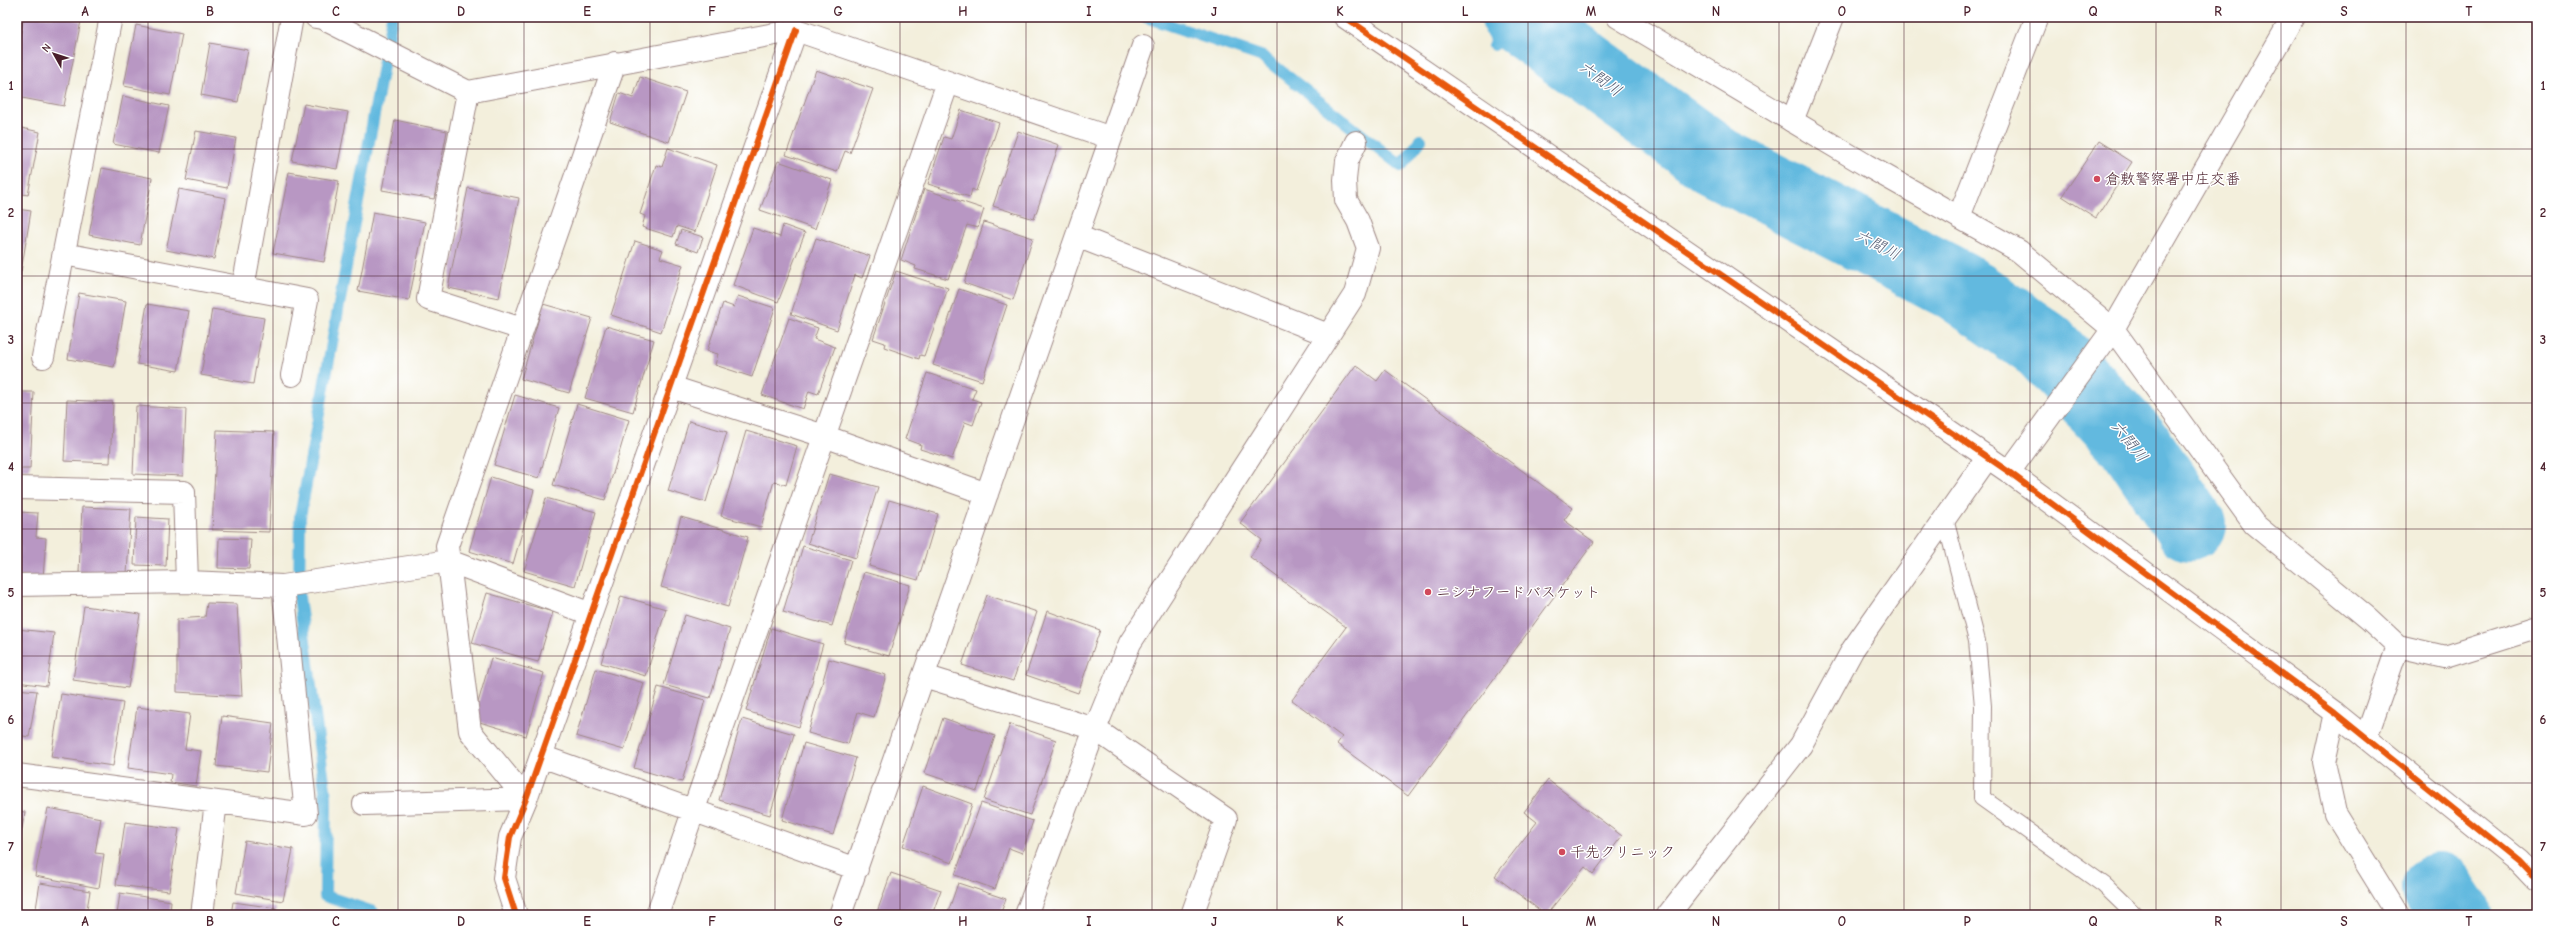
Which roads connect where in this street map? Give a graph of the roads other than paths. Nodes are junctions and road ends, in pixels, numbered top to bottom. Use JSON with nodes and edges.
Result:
{"nodes":[{"id":1,"x":111,"y":17,"type":"edge"},
{"id":2,"x":292,"y":17,"type":"edge"},
{"id":3,"x":316,"y":17,"type":"edge"},
{"id":4,"x":1345,"y":17,"type":"edge"},
{"id":5,"x":1618,"y":17,"type":"edge"},
{"id":6,"x":1833,"y":17,"type":"edge"},
{"id":7,"x":2037,"y":17,"type":"edge"},
{"id":8,"x":2293,"y":17,"type":"edge"},
{"id":9,"x":796,"y":30,"type":"junction"},
{"id":10,"x":1143,"y":46,"type":"dead end"},
{"id":11,"x":616,"y":63,"type":"junction"},
{"id":12,"x":948,"y":82,"type":"junction"},
{"id":13,"x":468,"y":92,"type":"junction"},
{"id":14,"x":1792,"y":121,"type":"junction"},
{"id":15,"x":1111,"y":138,"type":"junction"},
{"id":16,"x":1356,"y":142,"type":"dead end"},
{"id":17,"x":1959,"y":217,"type":"junction"},
{"id":18,"x":1077,"y":236,"type":"junction"},
{"id":19,"x":64,"y":254,"type":"junction"},
{"id":20,"x":243,"y":288,"type":"junction"},
{"id":21,"x":2113,"y":329,"type":"junction"},
{"id":22,"x":522,"y":330,"type":"junction"},
{"id":23,"x":1328,"y":335,"type":"junction"},
{"id":24,"x":43,"y":357,"type":"dead end"},
{"id":25,"x":292,"y":375,"type":"dead end"},
{"id":26,"x":671,"y":387,"type":"junction"},
{"id":27,"x":824,"y":436,"type":"junction"},
{"id":28,"x":1988,"y":457,"type":"junction"},
{"id":29,"x":2009,"y":472,"type":"junction"},
{"id":30,"x":17,"y":488,"type":"edge"},
{"id":31,"x":987,"y":494,"type":"junction"},
{"id":32,"x":1945,"y":519,"type":"junction"},
{"id":33,"x":449,"y":561,"type":"junction"},
{"id":34,"x":187,"y":582,"type":"junction"},
{"id":35,"x":296,"y":584,"type":"junction"},
{"id":36,"x":17,"y":585,"type":"edge"},
{"id":37,"x":592,"y":614,"type":"junction"},
{"id":38,"x":2537,"y":628,"type":"edge"},
{"id":39,"x":2398,"y":646,"type":"junction"},
{"id":40,"x":924,"y":676,"type":"junction"},
{"id":41,"x":2335,"y":713,"type":"junction"},
{"id":42,"x":1095,"y":730,"type":"junction"},
{"id":43,"x":2366,"y":738,"type":"junction"},
{"id":44,"x":541,"y":756,"type":"junction"},
{"id":45,"x":17,"y":775,"type":"edge"},
{"id":46,"x":526,"y":798,"type":"junction"},
{"id":47,"x":216,"y":802,"type":"junction"},
{"id":48,"x":364,"y":804,"type":"dead end"},
{"id":49,"x":694,"y":810,"type":"junction"},
{"id":50,"x":856,"y":869,"type":"junction"},
{"id":51,"x":2537,"y":880,"type":"edge"},
{"id":52,"x":202,"y":915,"type":"edge"},
{"id":53,"x":516,"y":915,"type":"edge"},
{"id":54,"x":657,"y":915,"type":"edge"},
{"id":55,"x":840,"y":915,"type":"edge"},
{"id":56,"x":1026,"y":915,"type":"edge"},
{"id":57,"x":1192,"y":915,"type":"edge"},
{"id":58,"x":1668,"y":915,"type":"edge"},
{"id":59,"x":2135,"y":915,"type":"edge"},
{"id":60,"x":2398,"y":915,"type":"edge"}],
"edges":[{"from":1,"to":19,"type":"street"},
{"from":2,"to":20,"type":"street"},
{"from":3,"to":13,"type":"street"},
{"from":4,"to":28,"type":"street"},
{"from":5,"to":14,"type":"street"},
{"from":6,"to":14,"type":"street"},
{"from":7,"to":17,"type":"street"},
{"from":8,"to":21,"type":"street"},
{"from":9,"to":11,"type":"street"},
{"from":9,"to":12,"type":"street"},
{"from":9,"to":26,"type":"street"},
{"from":10,"to":15,"type":"street"},
{"from":11,"to":13,"type":"street"},
{"from":11,"to":22,"type":"street"},
{"from":12,"to":15,"type":"street"},
{"from":12,"to":27,"type":"street"},
{"from":13,"to":22,"type":"street"},
{"from":14,"to":17,"type":"street"},
{"from":15,"to":18,"type":"street"},
{"from":16,"to":23,"type":"street"},
{"from":17,"to":21,"type":"street"},
{"from":18,"to":23,"type":"street"},
{"from":18,"to":31,"type":"street"},
{"from":19,"to":20,"type":"street"},
{"from":19,"to":24,"type":"street"},
{"from":20,"to":25,"type":"street"},
{"from":21,"to":29,"type":"street"},
{"from":21,"to":39,"type":"street"},
{"from":22,"to":33,"type":"street"},
{"from":23,"to":42,"type":"street"},
{"from":26,"to":27,"type":"street"},
{"from":26,"to":37,"type":"street"},
{"from":27,"to":31,"type":"street"},
{"from":27,"to":49,"type":"street"},
{"from":28,"to":29,"type":"street"},
{"from":28,"to":32,"type":"street"},
{"from":29,"to":41,"type":"street"},
{"from":30,"to":34,"type":"street"},
{"from":31,"to":40,"type":"street"},
{"from":32,"to":58,"type":"street"},
{"from":32,"to":59,"type":"lane"},
{"from":33,"to":35,"type":"street"},
{"from":33,"to":37,"type":"street"},
{"from":33,"to":46,"type":"street"},
{"from":34,"to":35,"type":"street"},
{"from":34,"to":36,"type":"street"},
{"from":35,"to":47,"type":"street"},
{"from":37,"to":44,"type":"street"},
{"from":38,"to":39,"type":"street"},
{"from":39,"to":43,"type":"street"},
{"from":40,"to":42,"type":"street"},
{"from":40,"to":50,"type":"street"},
{"from":41,"to":43,"type":"street"},
{"from":41,"to":60,"type":"street"},
{"from":42,"to":56,"type":"street"},
{"from":42,"to":57,"type":"street"},
{"from":43,"to":51,"type":"street"},
{"from":44,"to":46,"type":"street"},
{"from":44,"to":49,"type":"street"},
{"from":45,"to":47,"type":"street"},
{"from":46,"to":48,"type":"street"},
{"from":46,"to":53,"type":"street"},
{"from":47,"to":52,"type":"street"},
{"from":49,"to":50,"type":"street"},
{"from":49,"to":54,"type":"street"},
{"from":50,"to":55,"type":"street"}]}
